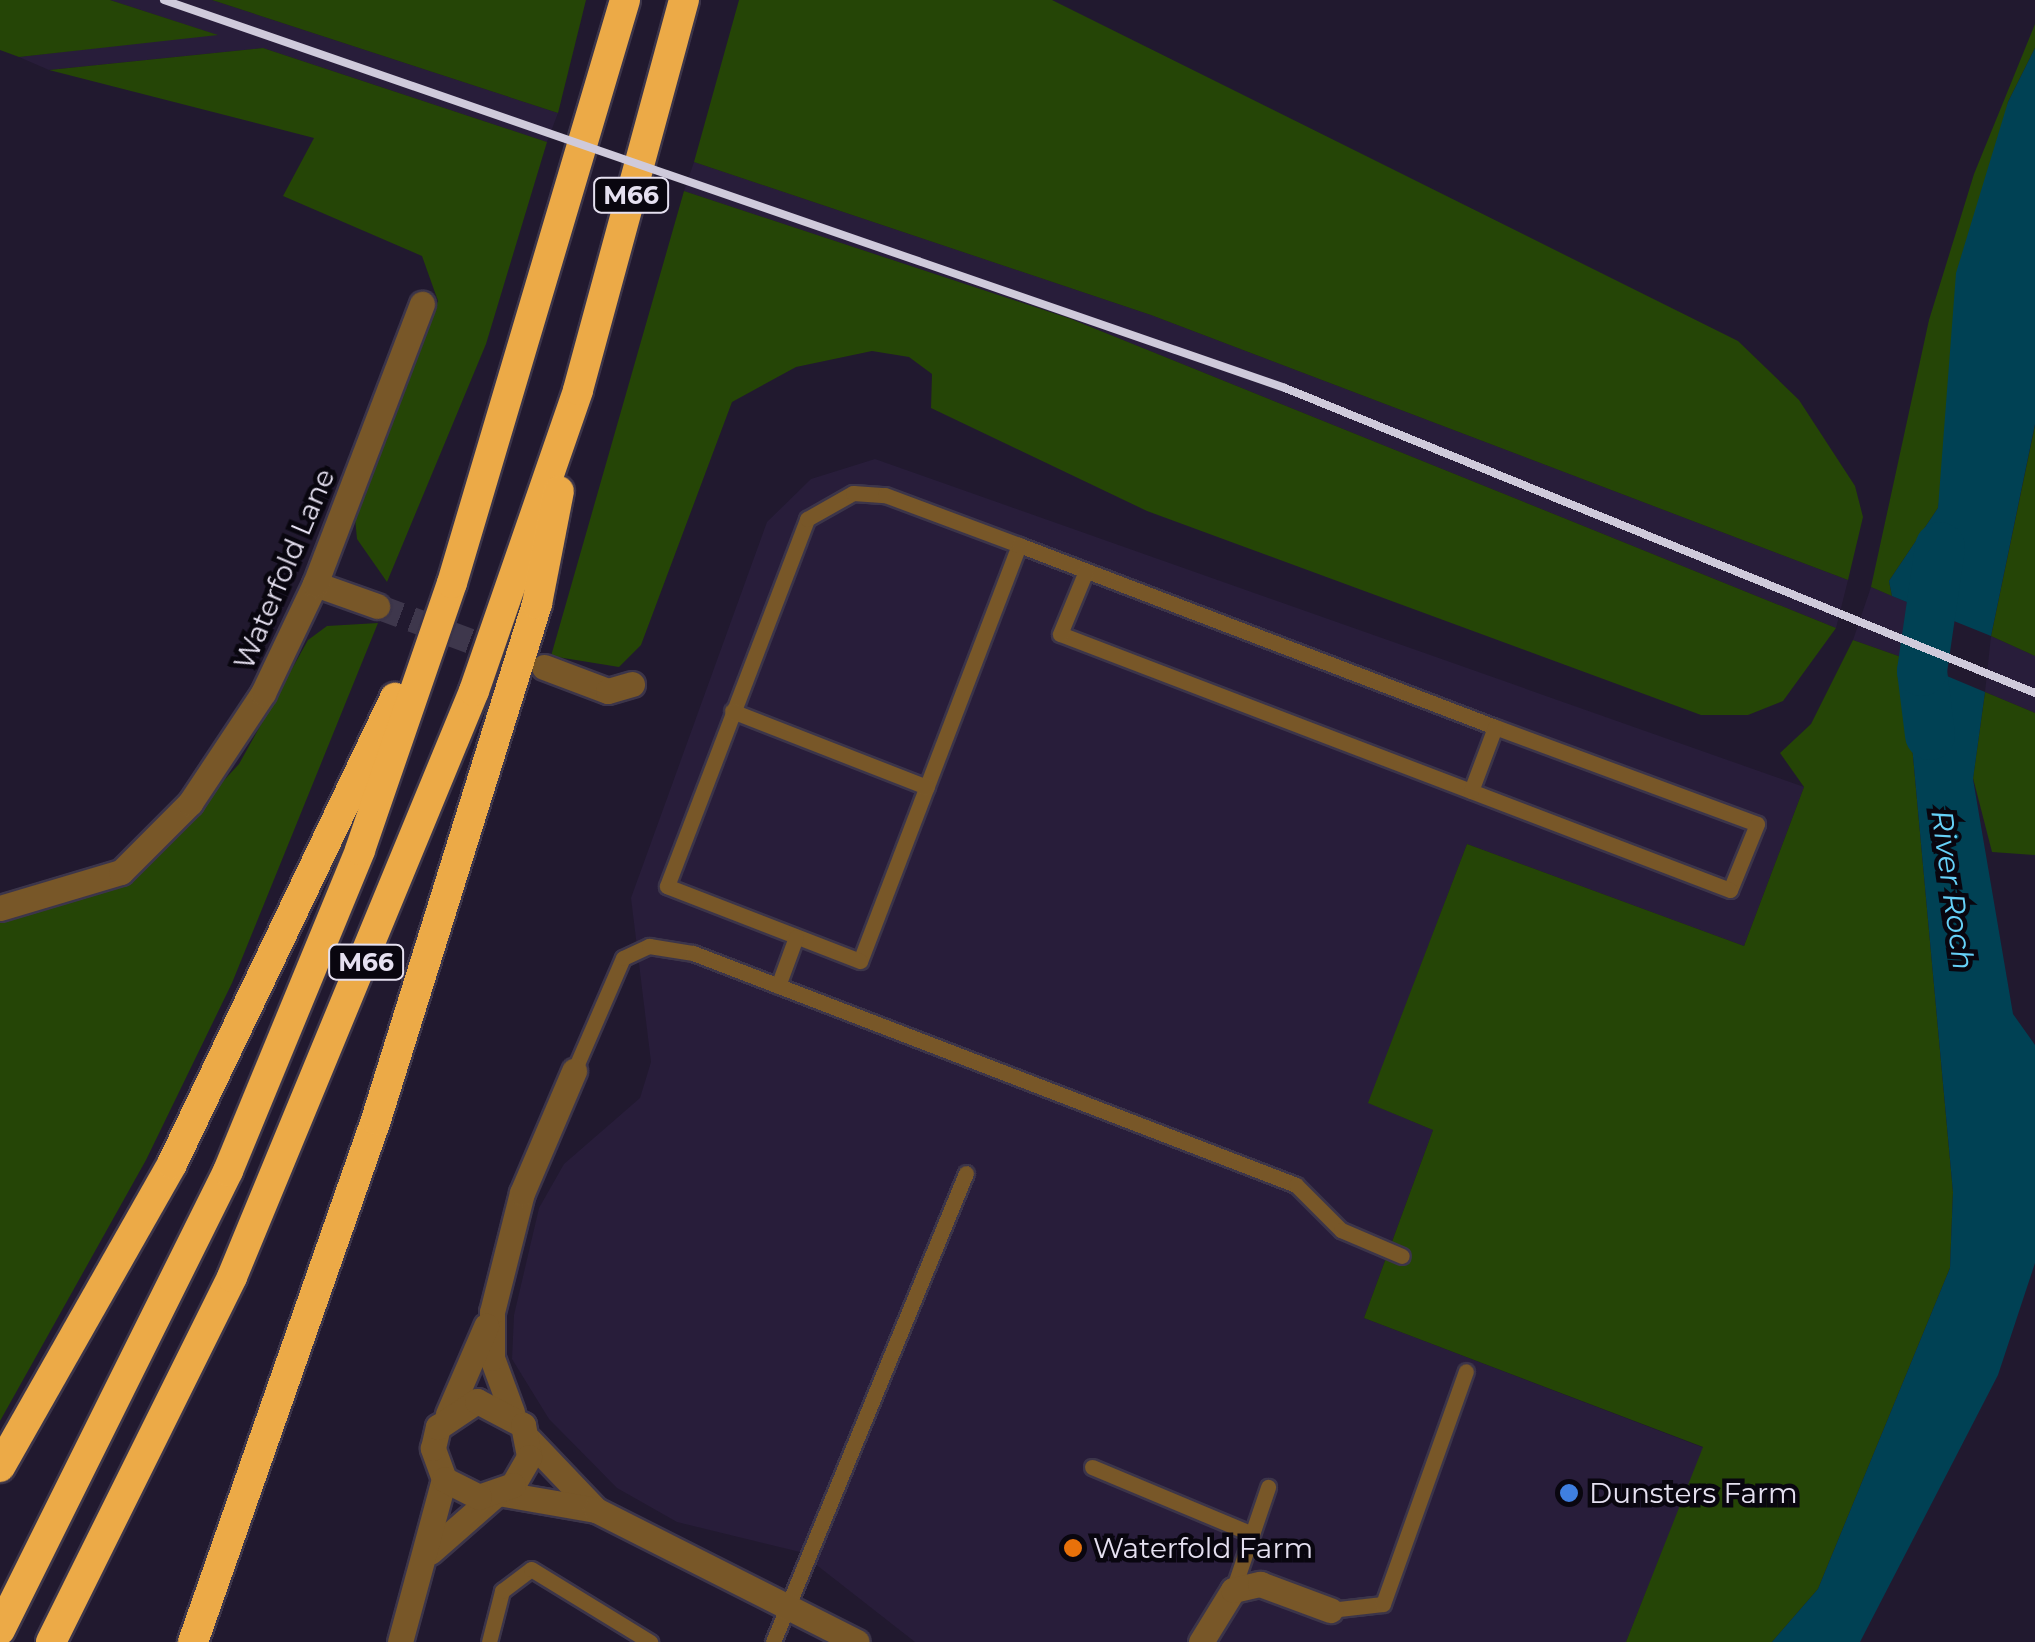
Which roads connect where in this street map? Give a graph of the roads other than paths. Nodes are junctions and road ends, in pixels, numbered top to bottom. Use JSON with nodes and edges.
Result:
{"nodes":[{"id":1,"x":624,"y":0,"type":"edge"},
{"id":2,"x":684,"y":0,"type":"edge"},
{"id":3,"x":422,"y":304,"type":"dead end"},
{"id":4,"x":578,"y":390,"type":"junction"},
{"id":5,"x":1019,"y":545,"type":"junction"},
{"id":6,"x":1086,"y":571,"type":"junction"},
{"id":7,"x":452,"y":583,"type":"junction"},
{"id":8,"x":316,"y":584,"type":"junction"},
{"id":9,"x":377,"y":606,"type":"tunnel mouth"},
{"id":10,"x":544,"y":667,"type":"dead end"},
{"id":11,"x":632,"y":684,"type":"dead end"},
{"id":12,"x":732,"y":712,"type":"junction"},
{"id":13,"x":1495,"y":728,"type":"junction"},
{"id":14,"x":927,"y":787,"type":"junction"},
{"id":15,"x":1470,"y":792,"type":"junction"},
{"id":16,"x":0,"y":908,"type":"edge"},
{"id":17,"x":796,"y":936,"type":"junction"},
{"id":18,"x":778,"y":986,"type":"junction"},
{"id":19,"x":574,"y":1071,"type":"joint"},
{"id":20,"x":966,"y":1173,"type":"dead end"},
{"id":21,"x":1402,"y":1256,"type":"dead end"},
{"id":22,"x":492,"y":1312,"type":"junction"},
{"id":23,"x":1466,"y":1371,"type":"dead end"},
{"id":24,"x":512,"y":1412,"type":"junction"},
{"id":25,"x":448,"y":1414,"type":"junction"},
{"id":26,"x":529,"y":1440,"type":"junction"},
{"id":27,"x":0,"y":1466,"type":"edge"},
{"id":28,"x":1092,"y":1467,"type":"dead end"},
{"id":29,"x":444,"y":1479,"type":"junction"},
{"id":30,"x":1268,"y":1488,"type":"dead end"},
{"id":31,"x":497,"y":1494,"type":"junction"},
{"id":32,"x":596,"y":1510,"type":"junction"},
{"id":33,"x":1252,"y":1534,"type":"junction"},
{"id":34,"x":430,"y":1552,"type":"junction"},
{"id":35,"x":1233,"y":1590,"type":"junction"},
{"id":36,"x":787,"y":1607,"type":"junction"},
{"id":37,"x":1330,"y":1610,"type":"joint"},
{"id":38,"x":0,"y":1630,"type":"edge"},
{"id":39,"x":51,"y":1642,"type":"edge"},
{"id":40,"x":193,"y":1642,"type":"edge"},
{"id":41,"x":400,"y":1642,"type":"edge"},
{"id":42,"x":488,"y":1642,"type":"edge"},
{"id":43,"x":650,"y":1642,"type":"edge"},
{"id":44,"x":773,"y":1642,"type":"edge"},
{"id":45,"x":856,"y":1642,"type":"edge"},
{"id":46,"x":1201,"y":1642,"type":"edge"}],
"edges":[{"from":1,"to":7,"type":"highway","number":"M66"},
{"from":2,"to":4,"type":"highway","number":"M66"},
{"from":3,"to":8,"type":"street","name":"Waterfold Lane"},
{"from":4,"to":39,"type":"highway","number":"M66"},
{"from":4,"to":40,"type":"highway","number":"M66"},
{"from":5,"to":6,"type":"lane"},
{"from":5,"to":12,"type":"lane"},
{"from":5,"to":14,"type":"lane"},
{"from":6,"to":13,"type":"lane"},
{"from":6,"to":15,"type":"lane"},
{"from":7,"to":27,"type":"highway","number":"M66"},
{"from":7,"to":38,"type":"highway","number":"M66"},
{"from":8,"to":9,"type":"street"},
{"from":8,"to":16,"type":"street","name":"Waterfold Lane"},
{"from":10,"to":11,"type":"street"},
{"from":12,"to":14,"type":"lane"},
{"from":12,"to":17,"type":"lane"},
{"from":13,"to":15,"type":"lane"},
{"from":13,"to":15,"type":"lane"},
{"from":14,"to":17,"type":"lane"},
{"from":17,"to":18,"type":"lane"},
{"from":18,"to":19,"type":"lane"},
{"from":18,"to":21,"type":"lane"},
{"from":19,"to":22,"type":"street"},
{"from":20,"to":36,"type":"lane"},
{"from":22,"to":24,"type":"street"},
{"from":22,"to":25,"type":"street"},
{"from":23,"to":37,"type":"lane"},
{"from":24,"to":25,"type":"street"},
{"from":24,"to":26,"type":"street"},
{"from":25,"to":29,"type":"street"},
{"from":26,"to":31,"type":"street"},
{"from":26,"to":32,"type":"street"},
{"from":28,"to":33,"type":"lane"},
{"from":29,"to":31,"type":"street"},
{"from":29,"to":34,"type":"street"},
{"from":30,"to":33,"type":"lane"},
{"from":31,"to":32,"type":"street"},
{"from":31,"to":34,"type":"street"},
{"from":32,"to":36,"type":"street"},
{"from":33,"to":35,"type":"lane"},
{"from":34,"to":41,"type":"street"},
{"from":35,"to":37,"type":"street"},
{"from":35,"to":46,"type":"street"},
{"from":36,"to":44,"type":"lane"},
{"from":36,"to":45,"type":"street"},
{"from":42,"to":43,"type":"lane"}]}
